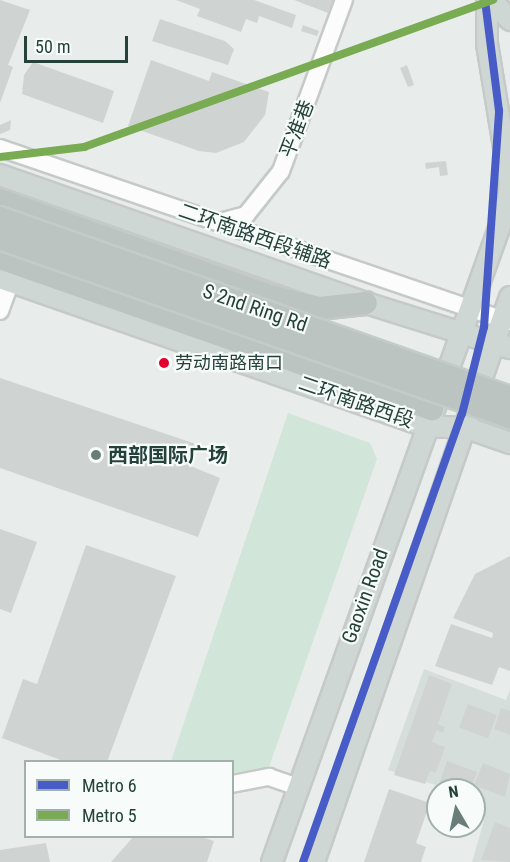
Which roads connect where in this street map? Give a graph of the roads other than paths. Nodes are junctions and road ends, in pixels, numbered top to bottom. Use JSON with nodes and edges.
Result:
{"nodes":[{"id":1,"x":344,"y":0,"type":"edge"},
{"id":2,"x":489,"y":0,"type":"edge"},
{"id":3,"x":510,"y":20,"type":"edge"},
{"id":4,"x":0,"y":148,"type":"edge"},
{"id":5,"x":0,"y":175,"type":"edge"},
{"id":6,"x":0,"y":200,"type":"edge"},
{"id":7,"x":0,"y":218,"type":"edge"},
{"id":8,"x":213,"y":221,"type":"junction"},
{"id":9,"x":0,"y":238,"type":"edge"},
{"id":10,"x":0,"y":258,"type":"edge"},
{"id":11,"x":5,"y":280,"type":"edge"},
{"id":12,"x":510,"y":297,"type":"edge"},
{"id":13,"x":366,"y":303,"type":"junction"},
{"id":14,"x":468,"y":309,"type":"junction"},
{"id":15,"x":0,"y":311,"type":"edge"},
{"id":16,"x":506,"y":321,"type":"edge"},
{"id":17,"x":461,"y":330,"type":"junction"},
{"id":18,"x":502,"y":345,"type":"edge"},
{"id":19,"x":510,"y":398,"type":"edge"},
{"id":20,"x":510,"y":417,"type":"edge"},
{"id":21,"x":429,"y":418,"type":"junction"},
{"id":22,"x":467,"y":428,"type":"junction"},
{"id":23,"x":510,"y":444,"type":"edge"},
{"id":24,"x":234,"y":784,"type":"edge"},
{"id":25,"x":298,"y":787,"type":"junction"},
{"id":26,"x":272,"y":862,"type":"edge"},
{"id":27,"x":315,"y":862,"type":"edge"}],
"edges":[{"from":1,"to":8,"type":"street","name":"平准巷"},
{"from":2,"to":3,"type":"main road"},
{"from":2,"to":14,"type":"main road","name":"Gaoxin Road"},
{"from":4,"to":8,"type":"street","name":"二环南路西段辅路"},
{"from":5,"to":13,"type":"main road"},
{"from":6,"to":13,"type":"highway"},
{"from":7,"to":19,"type":"highway","name":"S 2nd Ring Rd","bridge":true},
{"from":8,"to":14,"type":"street","name":"二环南路西段辅路"},
{"from":9,"to":20,"type":"highway","name":"S 2nd Ring Rd","bridge":true},
{"from":10,"to":21,"type":"highway"},
{"from":11,"to":15,"type":"street"},
{"from":11,"to":21,"type":"main road","name":"二环南路西段"},
{"from":12,"to":16,"type":"main road","name":"Gaoxin Road"},
{"from":13,"to":17,"type":"main road"},
{"from":14,"to":16,"type":"street","name":"二环南路西段辅路"},
{"from":14,"to":17,"type":"main road","name":"Gaoxin Road"},
{"from":16,"to":18,"type":"main road","name":"Gaoxin Road"},
{"from":17,"to":18,"type":"main road"},
{"from":17,"to":21,"type":"main road","name":"Gaoxin Road"},
{"from":18,"to":22,"type":"main road","name":"Gaoxin Road"},
{"from":21,"to":22,"type":"main road","name":"二环南路西段"},
{"from":21,"to":25,"type":"main road","name":"Gaoxin Road"},
{"from":22,"to":23,"type":"main road","name":"二环南路西段"},
{"from":22,"to":27,"type":"main road","name":"Gaoxin Road"},
{"from":24,"to":25,"type":"street"},
{"from":25,"to":26,"type":"main road","name":"Gaoxin Road"}]}
